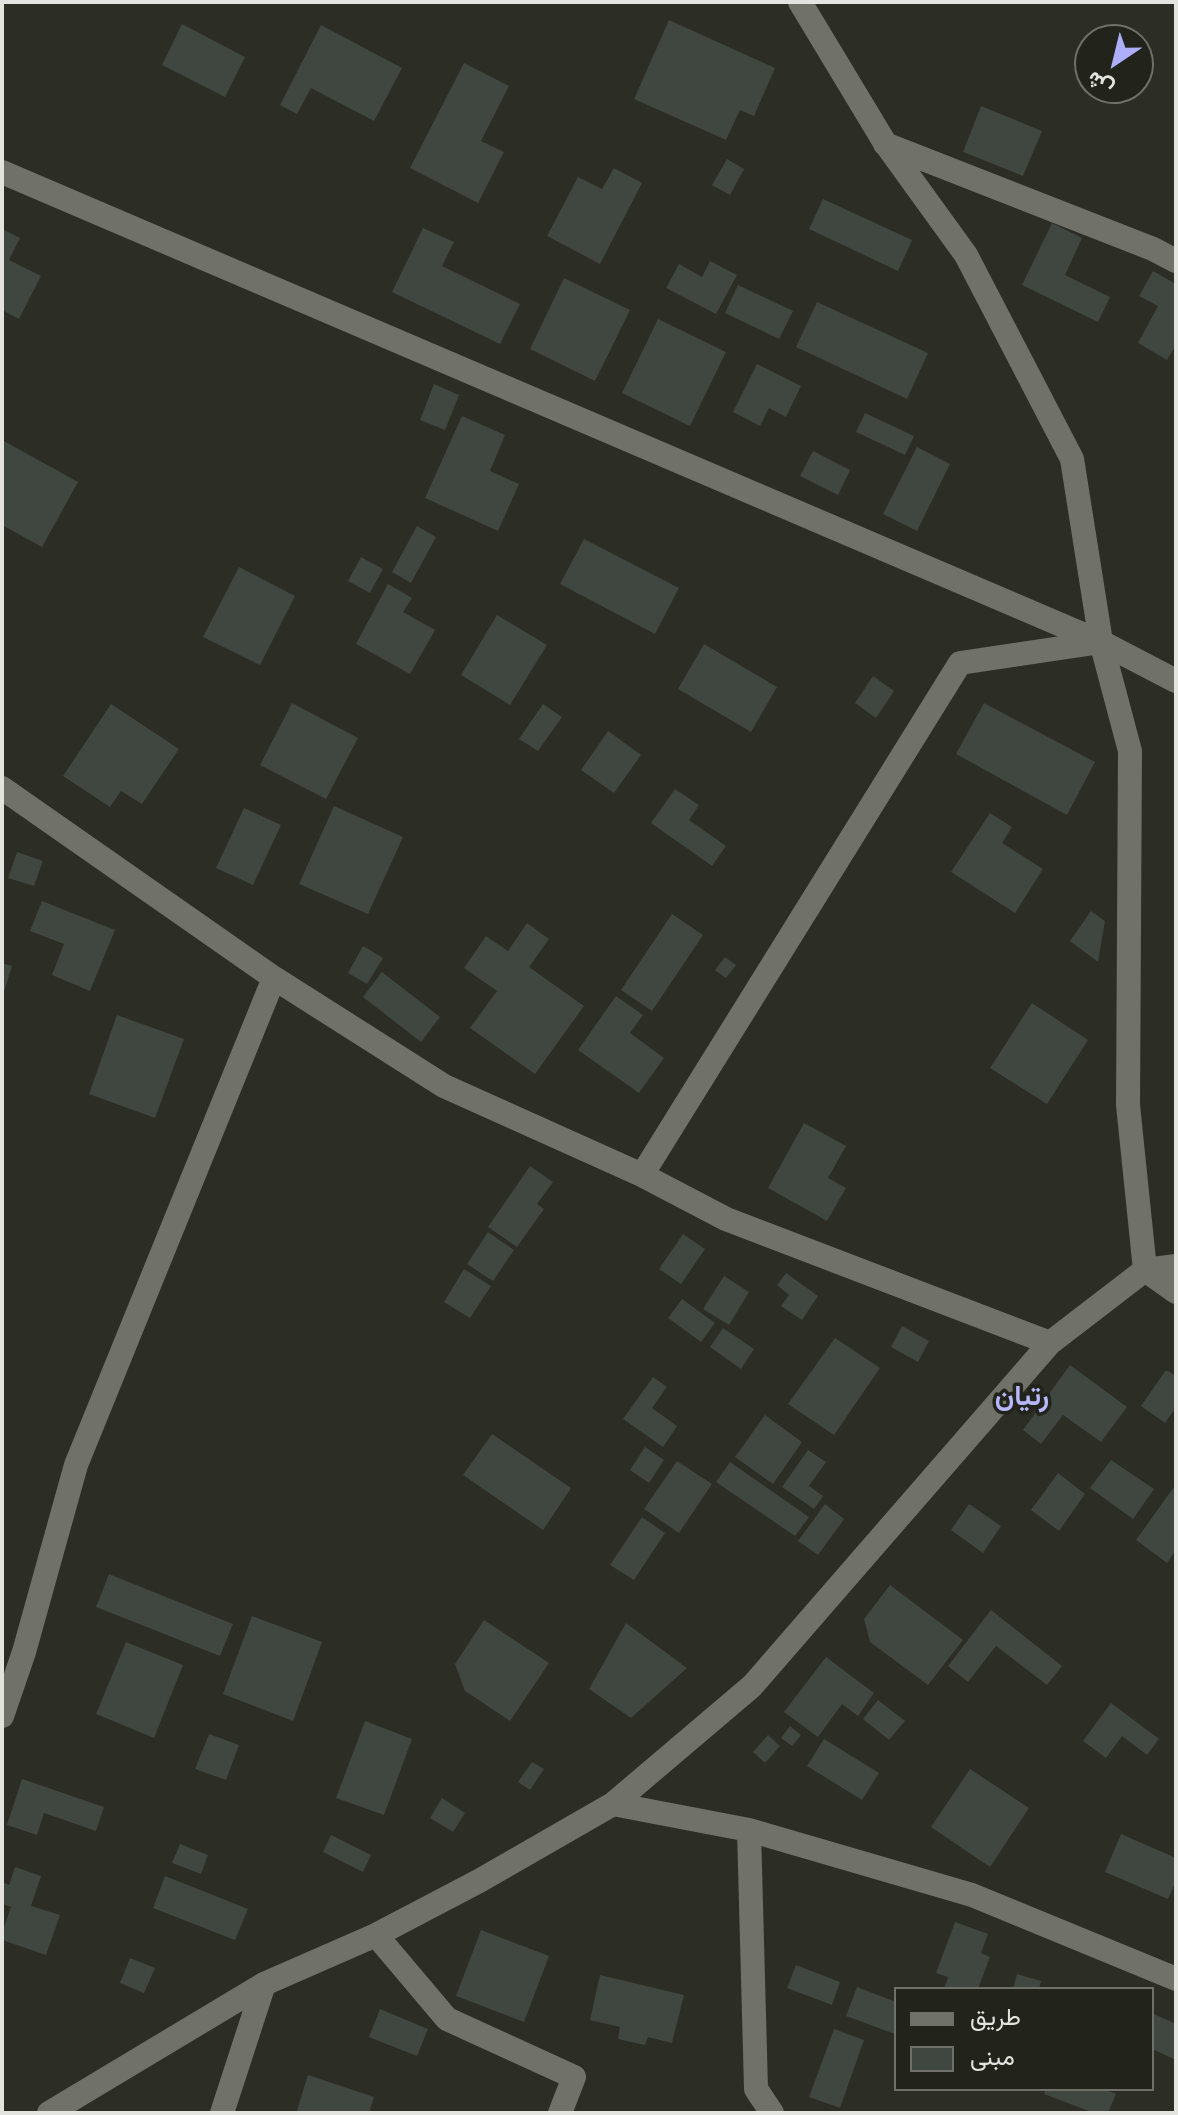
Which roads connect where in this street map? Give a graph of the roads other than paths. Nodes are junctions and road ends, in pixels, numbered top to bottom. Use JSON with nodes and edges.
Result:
{"nodes":[{"id":1,"x":800,"y":2,"type":"edge"},
{"id":2,"x":885,"y":143,"type":"junction"},
{"id":3,"x":2,"y":172,"type":"edge"},
{"id":4,"x":1176,"y":261,"type":"edge"},
{"id":5,"x":1101,"y":642,"type":"junction"},
{"id":6,"x":1176,"y":681,"type":"edge"},
{"id":7,"x":2,"y":788,"type":"edge"},
{"id":8,"x":274,"y":978,"type":"junction"},
{"id":9,"x":642,"y":1175,"type":"junction"},
{"id":10,"x":1176,"y":1266,"type":"edge"},
{"id":11,"x":1145,"y":1270,"type":"junction"},
{"id":12,"x":1176,"y":1292,"type":"edge"},
{"id":13,"x":1050,"y":1343,"type":"junction"},
{"id":14,"x":2,"y":1716,"type":"edge"},
{"id":15,"x":613,"y":1804,"type":"junction"},
{"id":16,"x":749,"y":1830,"type":"junction"},
{"id":17,"x":376,"y":1935,"type":"junction"},
{"id":18,"x":1176,"y":1979,"type":"edge"},
{"id":19,"x":264,"y":1984,"type":"junction"},
{"id":20,"x":49,"y":2113,"type":"edge"},
{"id":21,"x":222,"y":2113,"type":"edge"},
{"id":22,"x":560,"y":2113,"type":"edge"},
{"id":23,"x":772,"y":2113,"type":"edge"}],
"edges":[{"from":1,"to":2,"type":"street"},
{"from":2,"to":4,"type":"street"},
{"from":2,"to":5,"type":"street"},
{"from":3,"to":5,"type":"street"},
{"from":5,"to":6,"type":"street"},
{"from":5,"to":9,"type":"street"},
{"from":5,"to":11,"type":"street"},
{"from":7,"to":8,"type":"street"},
{"from":8,"to":9,"type":"street"},
{"from":8,"to":14,"type":"street"},
{"from":9,"to":13,"type":"street"},
{"from":10,"to":11,"type":"street"},
{"from":11,"to":12,"type":"street"},
{"from":11,"to":13,"type":"street"},
{"from":13,"to":15,"type":"street"},
{"from":15,"to":16,"type":"street"},
{"from":15,"to":17,"type":"street"},
{"from":16,"to":18,"type":"street"},
{"from":16,"to":23,"type":"street"},
{"from":17,"to":19,"type":"street"},
{"from":17,"to":22,"type":"street"},
{"from":19,"to":20,"type":"street"},
{"from":19,"to":21,"type":"street"}]}
